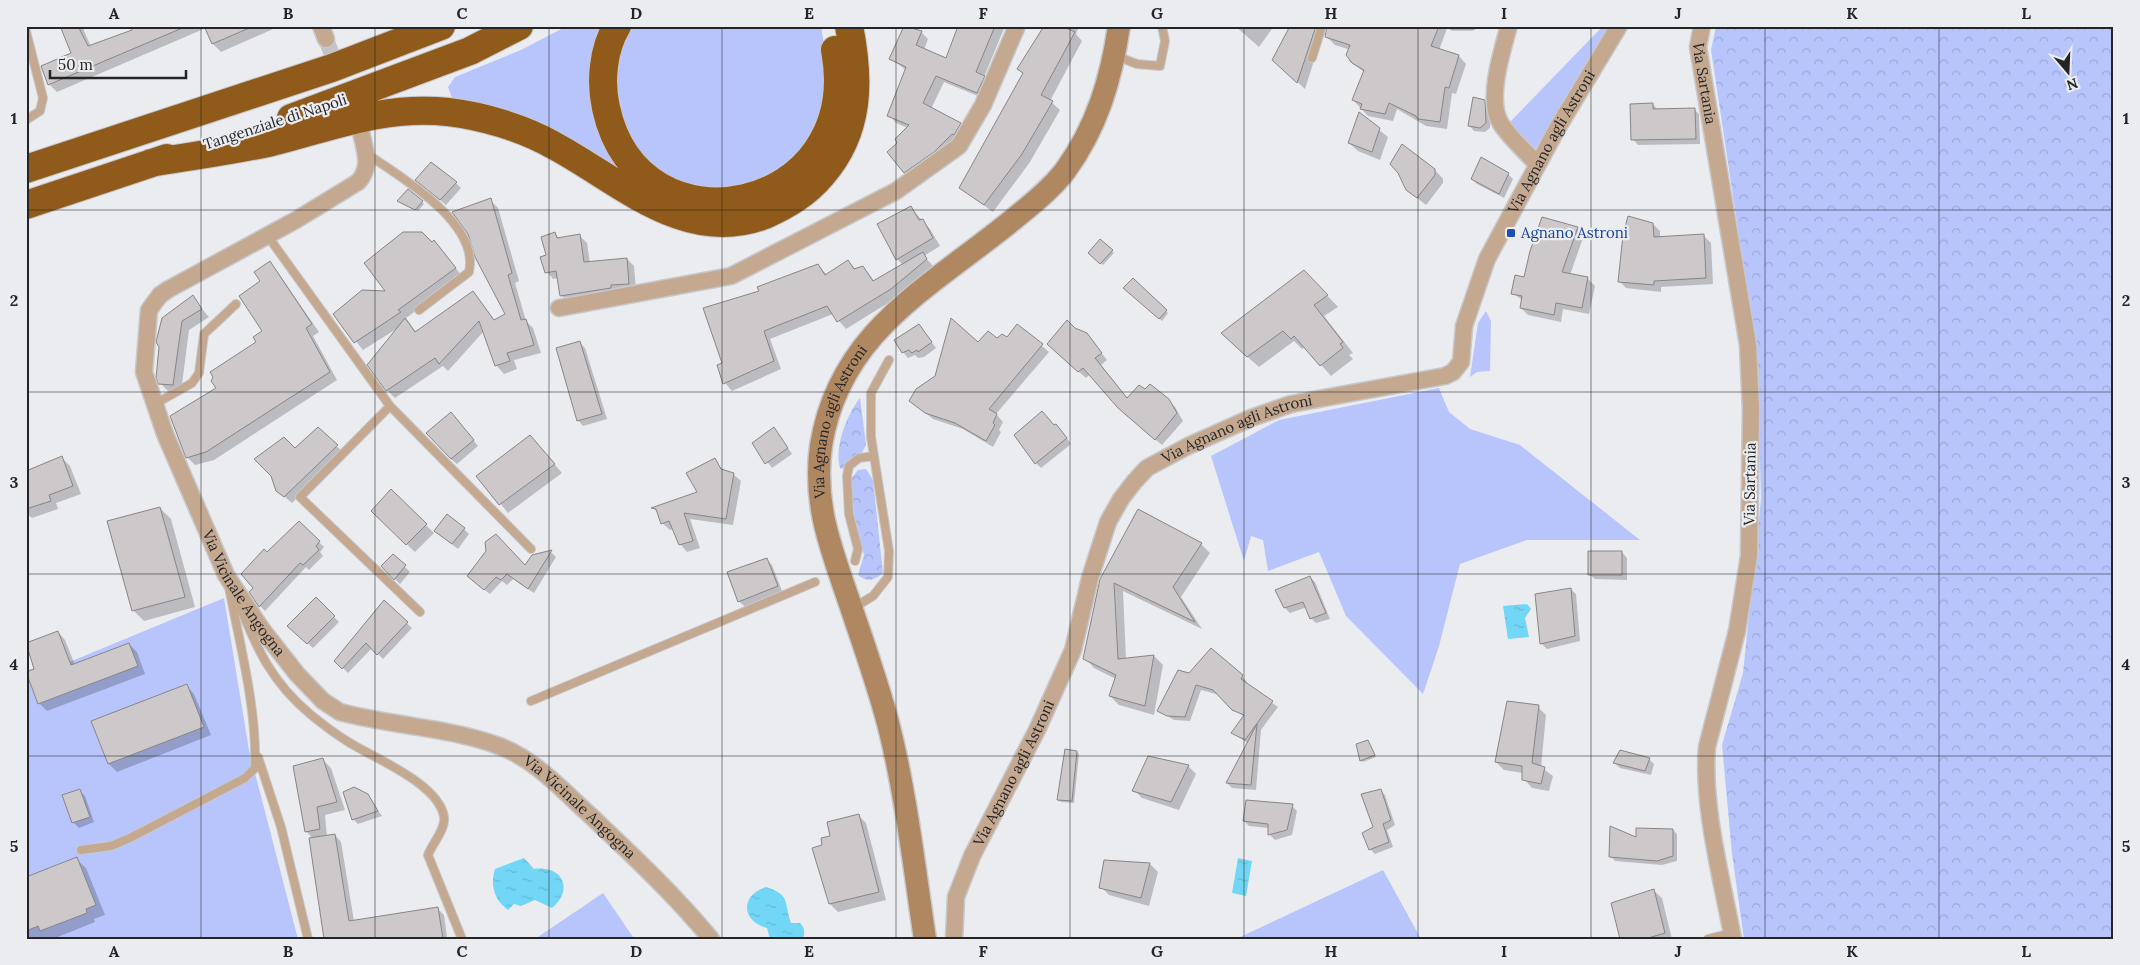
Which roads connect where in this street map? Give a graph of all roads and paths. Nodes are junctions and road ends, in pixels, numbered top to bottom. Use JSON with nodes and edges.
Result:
{"nodes":[{"id":1,"x":398,"y":26,"type":"edge"},
{"id":2,"x":441,"y":26,"type":"edge"},
{"id":3,"x":519,"y":26,"type":"edge"},
{"id":4,"x":617,"y":26,"type":"edge"},
{"id":5,"x":830,"y":26,"type":"edge"},
{"id":6,"x":849,"y":26,"type":"edge"},
{"id":7,"x":1017,"y":26,"type":"edge"},
{"id":8,"x":1119,"y":26,"type":"edge"},
{"id":9,"x":1162,"y":26,"type":"edge"},
{"id":10,"x":1322,"y":26,"type":"edge"},
{"id":11,"x":1453,"y":26,"type":"edge"},
{"id":12,"x":1472,"y":26,"type":"edge"},
{"id":13,"x":1509,"y":26,"type":"edge"},
{"id":14,"x":1619,"y":26,"type":"edge"},
{"id":15,"x":1702,"y":26,"type":"edge"},
{"id":16,"x":26,"y":31,"type":"edge"},
{"id":17,"x":1114,"y":55,"type":"junction"},
{"id":18,"x":1312,"y":58,"type":"dead end"},
{"id":19,"x":332,"y":68,"type":"junction"},
{"id":20,"x":26,"y":120,"type":"edge"},
{"id":21,"x":361,"y":132,"type":"dead end"},
{"id":22,"x":366,"y":154,"type":"junction"},
{"id":23,"x":151,"y":163,"type":"junction"},
{"id":24,"x":1537,"y":164,"type":"junction"},
{"id":25,"x":26,"y":169,"type":"edge"},
{"id":26,"x":26,"y":205,"type":"edge"},
{"id":27,"x":267,"y":235,"type":"junction"},
{"id":28,"x":236,"y":304,"type":"dead end"},
{"id":29,"x":559,"y":308,"type":"dead end"},
{"id":30,"x":419,"y":310,"type":"dead end"},
{"id":31,"x":889,"y":360,"type":"dead end"},
{"id":32,"x":154,"y":405,"type":"junction"},
{"id":33,"x":390,"y":406,"type":"junction"},
{"id":34,"x":874,"y":456,"type":"junction"},
{"id":35,"x":531,"y":550,"type":"dead end"},
{"id":36,"x":855,"y":561,"type":"dead end"},
{"id":37,"x":226,"y":575,"type":"junction"},
{"id":38,"x":815,"y":582,"type":"dead end"},
{"id":39,"x":852,"y":609,"type":"junction"},
{"id":40,"x":420,"y":612,"type":"dead end"},
{"id":41,"x":531,"y":700,"type":"dead end"},
{"id":42,"x":256,"y":750,"type":"junction"},
{"id":43,"x":80,"y":850,"type":"dead end"},
{"id":44,"x":1732,"y":936,"type":"edge"},
{"id":45,"x":308,"y":939,"type":"edge"},
{"id":46,"x":462,"y":939,"type":"edge"},
{"id":47,"x":711,"y":939,"type":"edge"},
{"id":48,"x":925,"y":939,"type":"edge"},
{"id":49,"x":954,"y":939,"type":"edge"},
{"id":50,"x":1708,"y":939,"type":"edge"}],
"edges":[{"from":1,"to":19,"type":"highway"},
{"from":2,"to":19,"type":"highway"},
{"from":3,"to":23,"type":"highway","name":"Tangenziale di Napoli"},
{"from":4,"to":5,"type":"highway"},
{"from":6,"to":23,"type":"highway"},
{"from":7,"to":29,"type":"street"},
{"from":8,"to":17,"type":"street","name":"Via Agnano agli Astroni"},
{"from":9,"to":17,"type":"lane"},
{"from":10,"to":18,"type":"lane"},
{"from":11,"to":12,"type":"lane"},
{"from":13,"to":24,"type":"street"},
{"from":14,"to":24,"type":"street","name":"Via Agnano agli Astroni"},
{"from":15,"to":44,"type":"street","name":"Via Sartania"},
{"from":16,"to":20,"type":"lane"},
{"from":17,"to":39,"type":"street","name":"Via Agnano agli Astroni"},
{"from":19,"to":25,"type":"highway"},
{"from":21,"to":22,"type":"street","name":"Via Vicinale Angogna"},
{"from":22,"to":27,"type":"street","name":"Via Vicinale Angogna"},
{"from":22,"to":30,"type":"lane"},
{"from":23,"to":26,"type":"highway","name":"Tangenziale di Napoli"},
{"from":24,"to":49,"type":"street","name":"Via Agnano agli Astroni"},
{"from":27,"to":32,"type":"street","name":"Via Vicinale Angogna"},
{"from":27,"to":33,"type":"lane"},
{"from":28,"to":32,"type":"lane"},
{"from":31,"to":34,"type":"lane"},
{"from":32,"to":37,"type":"street","name":"Via Vicinale Angogna"},
{"from":33,"to":35,"type":"lane"},
{"from":33,"to":40,"type":"lane"},
{"from":34,"to":36,"type":"lane"},
{"from":34,"to":39,"type":"lane"},
{"from":37,"to":42,"type":"lane"},
{"from":37,"to":46,"type":"lane"},
{"from":37,"to":47,"type":"street","name":"Via Vicinale Angogna"},
{"from":38,"to":41,"type":"lane"},
{"from":39,"to":48,"type":"street","name":"Via Agnano agli Astroni"},
{"from":42,"to":43,"type":"lane"},
{"from":42,"to":45,"type":"lane"},
{"from":44,"to":50,"type":"lane"}]}
